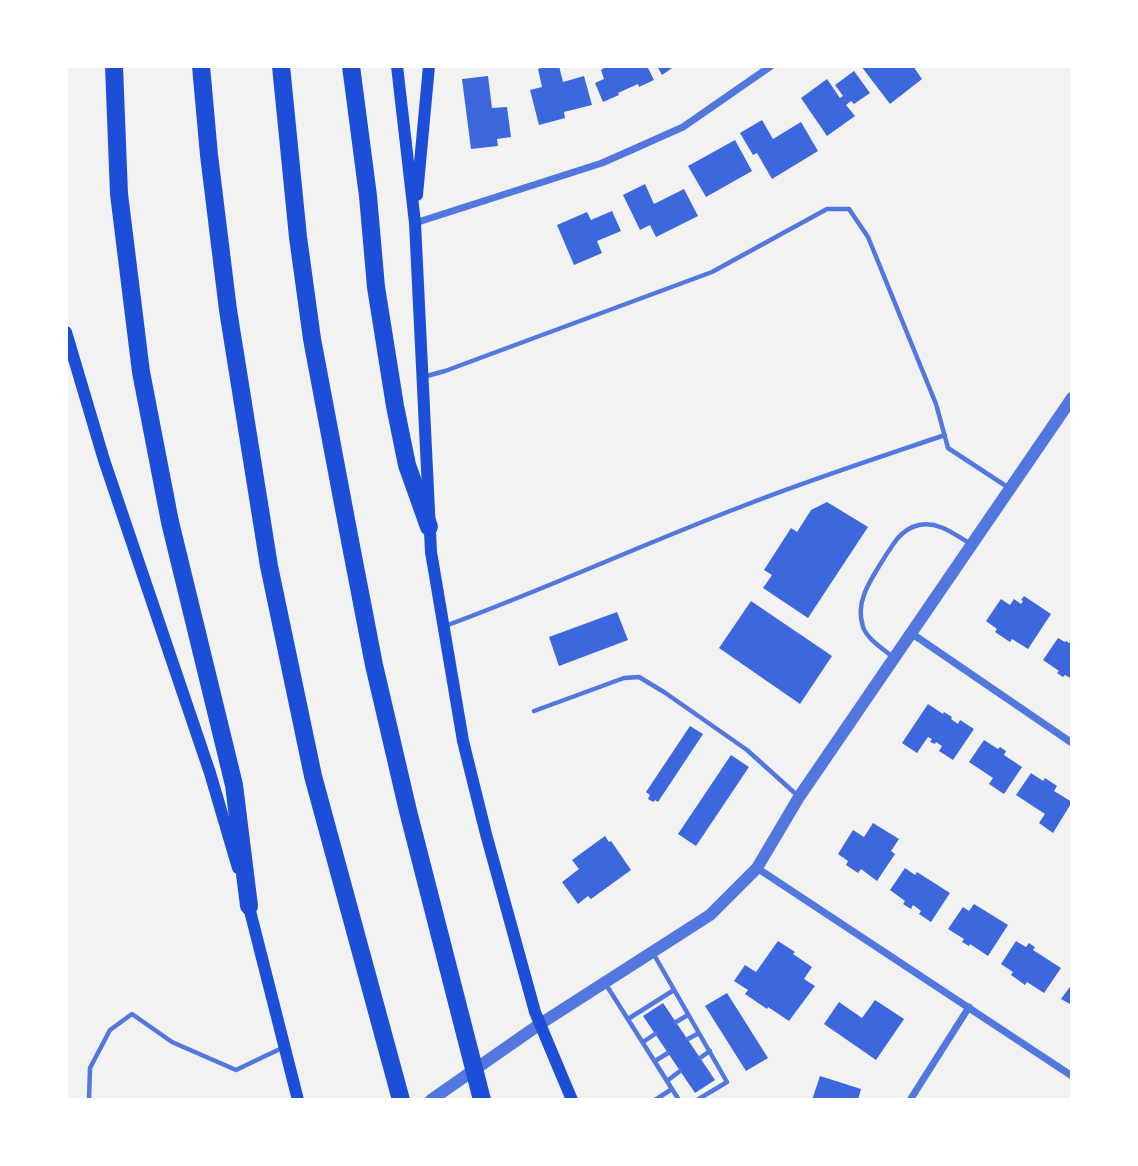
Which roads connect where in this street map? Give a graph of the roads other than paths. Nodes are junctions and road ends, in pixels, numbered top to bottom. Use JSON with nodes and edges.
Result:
{"nodes":[{"id":1,"x":114,"y":66,"type":"edge"},
{"id":2,"x":201,"y":66,"type":"edge"},
{"id":3,"x":281,"y":66,"type":"edge"},
{"id":4,"x":351,"y":66,"type":"edge"},
{"id":5,"x":397,"y":66,"type":"edge"},
{"id":6,"x":429,"y":66,"type":"edge"},
{"id":7,"x":771,"y":66,"type":"edge"},
{"id":8,"x":415,"y":223,"type":"junction"},
{"id":9,"x":66,"y":332,"type":"edge"},
{"id":10,"x":422,"y":377,"type":"junction"},
{"id":11,"x":1069,"y":406,"type":"edge"},
{"id":12,"x":944,"y":435,"type":"junction"},
{"id":13,"x":1010,"y":488,"type":"junction"},
{"id":14,"x":429,"y":527,"type":"junction"},
{"id":15,"x":971,"y":545,"type":"junction"},
{"id":16,"x":444,"y":626,"type":"junction"},
{"id":17,"x":911,"y":633,"type":"junction"},
{"id":18,"x":894,"y":658,"type":"junction"},
{"id":19,"x":534,"y":711,"type":"dead end"},
{"id":20,"x":1072,"y":743,"type":"edge"},
{"id":21,"x":799,"y":797,"type":"junction"},
{"id":22,"x":757,"y":867,"type":"junction"},
{"id":23,"x":249,"y":906,"type":"junction"},
{"id":24,"x":652,"y":952,"type":"junction"},
{"id":25,"x":604,"y":983,"type":"junction"},
{"id":26,"x":674,"y":990,"type":"junction"},
{"id":27,"x":969,"y":1007,"type":"junction"},
{"id":28,"x":688,"y":1015,"type":"junction"},
{"id":29,"x":628,"y":1019,"type":"junction"},
{"id":30,"x":676,"y":1022,"type":"dead end"},
{"id":31,"x":540,"y":1024,"type":"junction"},
{"id":32,"x":699,"y":1033,"type":"junction"},
{"id":33,"x":655,"y":1034,"type":"dead end"},
{"id":34,"x":688,"y":1040,"type":"dead end"},
{"id":35,"x":643,"y":1042,"type":"junction"},
{"id":36,"x":286,"y":1046,"type":"junction"},
{"id":37,"x":710,"y":1051,"type":"junction"},
{"id":38,"x":668,"y":1053,"type":"dead end"},
{"id":39,"x":701,"y":1058,"type":"dead end"},
{"id":40,"x":654,"y":1061,"type":"junction"},
{"id":41,"x":680,"y":1071,"type":"dead end"},
{"id":42,"x":1072,"y":1076,"type":"edge"},
{"id":43,"x":667,"y":1081,"type":"junction"},
{"id":44,"x":673,"y":1090,"type":"junction"},
{"id":45,"x":89,"y":1100,"type":"edge"},
{"id":46,"x":298,"y":1100,"type":"edge"},
{"id":47,"x":401,"y":1100,"type":"edge"},
{"id":48,"x":431,"y":1100,"type":"edge"},
{"id":49,"x":482,"y":1100,"type":"edge"},
{"id":50,"x":572,"y":1100,"type":"edge"},
{"id":51,"x":655,"y":1100,"type":"edge"},
{"id":52,"x":679,"y":1100,"type":"edge"},
{"id":53,"x":697,"y":1100,"type":"edge"},
{"id":54,"x":910,"y":1100,"type":"edge"}],
"edges":[{"from":1,"to":23,"type":"highway"},
{"from":2,"to":47,"type":"highway"},
{"from":3,"to":49,"type":"highway"},
{"from":4,"to":14,"type":"highway"},
{"from":5,"to":8,"type":"main road"},
{"from":6,"to":8,"type":"main road"},
{"from":7,"to":8,"type":"street"},
{"from":8,"to":10,"type":"main road"},
{"from":9,"to":23,"type":"main road"},
{"from":10,"to":12,"type":"lane"},
{"from":10,"to":14,"type":"main road"},
{"from":11,"to":13,"type":"street"},
{"from":12,"to":13,"type":"lane"},
{"from":12,"to":16,"type":"lane"},
{"from":13,"to":15,"type":"street"},
{"from":14,"to":16,"type":"main road"},
{"from":15,"to":17,"type":"street"},
{"from":15,"to":18,"type":"lane"},
{"from":16,"to":31,"type":"main road"},
{"from":17,"to":18,"type":"street"},
{"from":17,"to":20,"type":"street"},
{"from":18,"to":21,"type":"street"},
{"from":19,"to":21,"type":"lane"},
{"from":21,"to":22,"type":"street"},
{"from":22,"to":24,"type":"street"},
{"from":22,"to":27,"type":"street"},
{"from":23,"to":36,"type":"main road"},
{"from":24,"to":25,"type":"street"},
{"from":24,"to":26,"type":"lane"},
{"from":25,"to":29,"type":"lane"},
{"from":25,"to":31,"type":"street"},
{"from":26,"to":28,"type":"lane"},
{"from":26,"to":29,"type":"lane"},
{"from":27,"to":42,"type":"street"},
{"from":27,"to":54,"type":"street"},
{"from":28,"to":30,"type":"lane"},
{"from":28,"to":32,"type":"lane"},
{"from":29,"to":35,"type":"lane"},
{"from":31,"to":48,"type":"street"},
{"from":31,"to":50,"type":"main road"},
{"from":32,"to":34,"type":"lane"},
{"from":32,"to":37,"type":"lane"},
{"from":33,"to":35,"type":"lane"},
{"from":35,"to":40,"type":"lane"},
{"from":36,"to":45,"type":"lane"},
{"from":36,"to":46,"type":"main road"},
{"from":37,"to":39,"type":"lane"},
{"from":37,"to":53,"type":"lane"},
{"from":38,"to":40,"type":"lane"},
{"from":40,"to":43,"type":"lane"},
{"from":41,"to":43,"type":"lane"},
{"from":43,"to":44,"type":"lane"},
{"from":44,"to":51,"type":"lane"},
{"from":44,"to":52,"type":"lane"}]}
